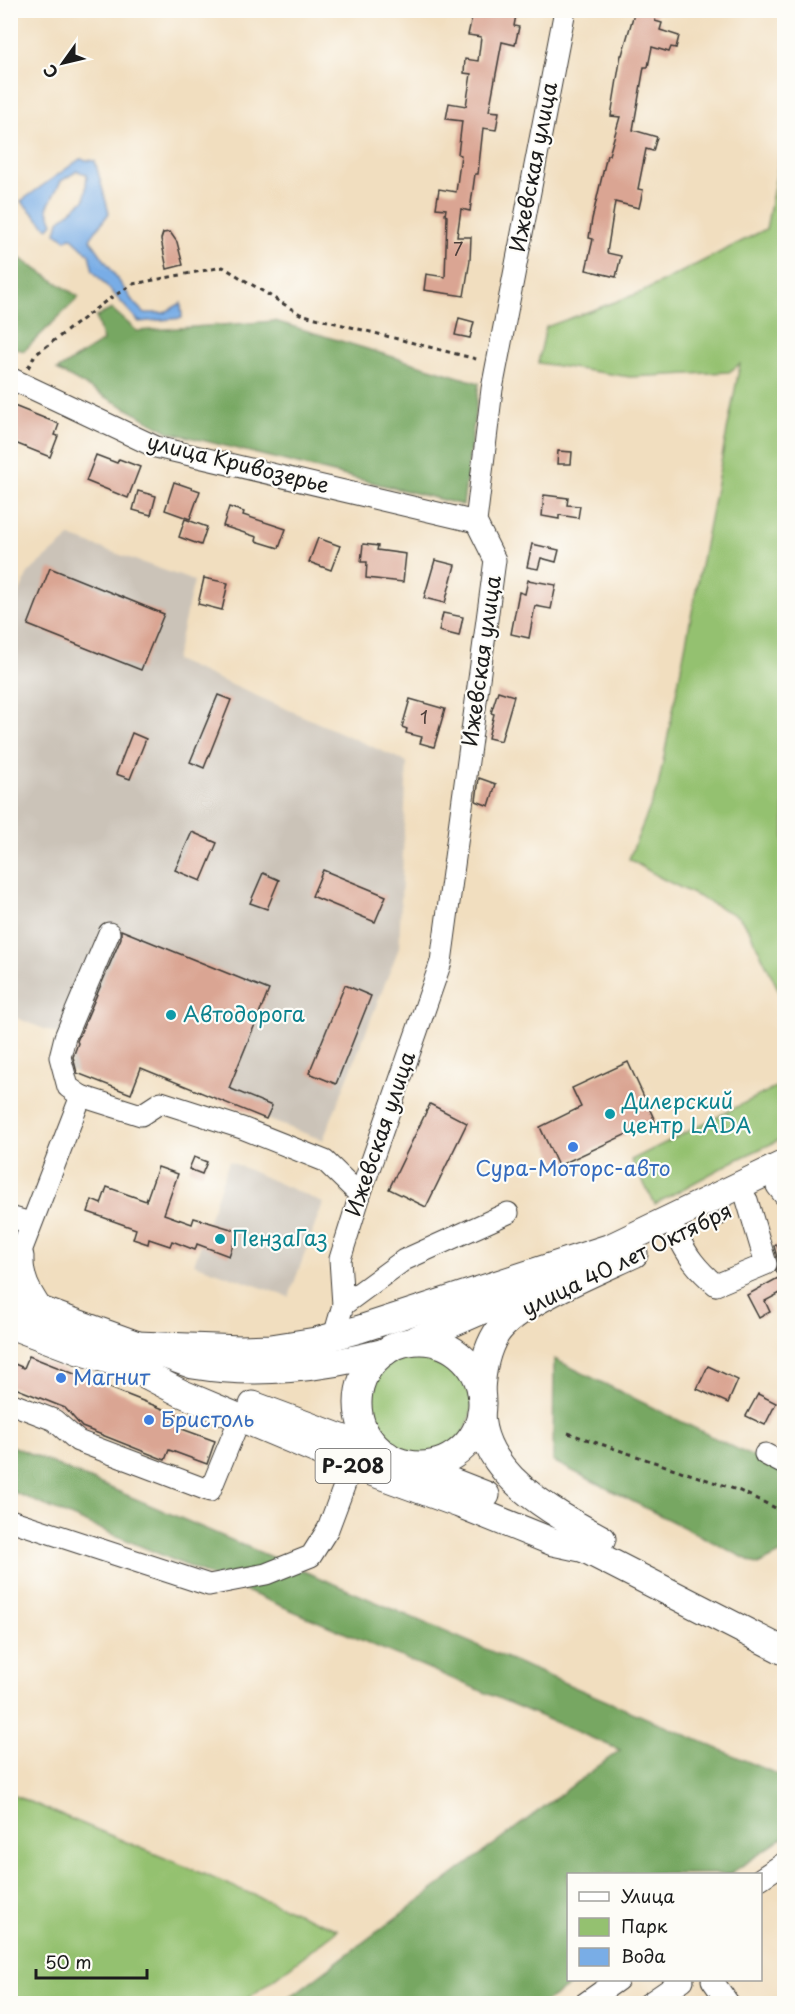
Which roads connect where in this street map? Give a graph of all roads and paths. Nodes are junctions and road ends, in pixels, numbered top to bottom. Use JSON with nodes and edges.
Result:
{"nodes":[{"id":1,"x":565,"y":10,"type":"edge"},
{"id":2,"x":496,"y":364,"type":"junction"},
{"id":3,"x":15,"y":381,"type":"edge"},
{"id":4,"x":476,"y":522,"type":"junction"},
{"id":5,"x":109,"y":933,"type":"dead end"},
{"id":6,"x":81,"y":1096,"type":"junction"},
{"id":7,"x":783,"y":1182,"type":"edge"},
{"id":8,"x":360,"y":1195,"type":"junction"},
{"id":9,"x":747,"y":1200,"type":"junction"},
{"id":10,"x":508,"y":1213,"type":"dead end"},
{"id":11,"x":10,"y":1217,"type":"edge"},
{"id":12,"x":722,"y":1221,"type":"dead end"},
{"id":13,"x":31,"y":1223,"type":"junction"},
{"id":14,"x":725,"y":1228,"type":"dead end"},
{"id":15,"x":677,"y":1234,"type":"junction"},
{"id":16,"x":611,"y":1247,"type":"junction"},
{"id":17,"x":17,"y":1253,"type":"edge"},
{"id":18,"x":10,"y":1288,"type":"edge"},
{"id":19,"x":10,"y":1299,"type":"edge"},
{"id":20,"x":343,"y":1305,"type":"junction"},
{"id":21,"x":44,"y":1312,"type":"junction"},
{"id":22,"x":10,"y":1325,"type":"edge"},
{"id":23,"x":347,"y":1333,"type":"junction"},
{"id":24,"x":395,"y":1347,"type":"junction"},
{"id":25,"x":134,"y":1356,"type":"junction"},
{"id":26,"x":481,"y":1402,"type":"junction"},
{"id":27,"x":10,"y":1403,"type":"edge"},
{"id":28,"x":240,"y":1418,"type":"junction"},
{"id":29,"x":568,"y":1433,"type":"dead end"},
{"id":30,"x":765,"y":1454,"type":"dead end"},
{"id":31,"x":397,"y":1459,"type":"junction"},
{"id":32,"x":784,"y":1464,"type":"edge"},
{"id":33,"x":352,"y":1465,"type":"junction"},
{"id":34,"x":784,"y":1512,"type":"edge"},
{"id":35,"x":10,"y":1520,"type":"edge"},
{"id":36,"x":581,"y":1548,"type":"junction"},
{"id":37,"x":784,"y":1633,"type":"edge"},
{"id":38,"x":784,"y":1651,"type":"edge"},
{"id":39,"x":784,"y":1863,"type":"edge"},
{"id":40,"x":762,"y":1878,"type":"edge"},
{"id":41,"x":617,"y":1981,"type":"edge"},
{"id":42,"x":682,"y":1981,"type":"edge"},
{"id":43,"x":713,"y":1981,"type":"edge"},
{"id":44,"x":584,"y":2004,"type":"edge"},
{"id":45,"x":648,"y":2004,"type":"edge"},
{"id":46,"x":729,"y":2004,"type":"edge"}],
"edges":[{"from":1,"to":2,"type":"street","name":"Ижевская улица"},
{"from":2,"to":3,"type":"path"},
{"from":2,"to":4,"type":"street","name":"Ижевская улица"},
{"from":3,"to":4,"type":"street","name":"улица Кривозерье"},
{"from":4,"to":8,"type":"street","name":"Ижевская улица"},
{"from":5,"to":6,"type":"street"},
{"from":6,"to":8,"type":"street"},
{"from":6,"to":13,"type":"street"},
{"from":7,"to":9,"type":"main road","name":"улица 40 лет Октября"},
{"from":7,"to":16,"type":"main road","name":"улица 40 лет Октября"},
{"from":8,"to":20,"type":"street","name":"Ижевская улица"},
{"from":9,"to":15,"type":"main road","name":"улица 40 лет Октября"},
{"from":9,"to":15,"type":"street"},
{"from":10,"to":20,"type":"street"},
{"from":11,"to":13,"type":"street"},
{"from":12,"to":14,"type":"path"},
{"from":13,"to":17,"type":"street"},
{"from":15,"to":26,"type":"main road","name":"улица 40 лет Октября"},
{"from":16,"to":23,"type":"main road","name":"улица 40 лет Октября"},
{"from":16,"to":24,"type":"main road"},
{"from":17,"to":18,"type":"street"},
{"from":17,"to":21,"type":"street"},
{"from":19,"to":21,"type":"main road","name":"улица 40 лет Октября"},
{"from":20,"to":23,"type":"street"},
{"from":21,"to":25,"type":"main road","name":"улица 40 лет Октября"},
{"from":22,"to":25,"type":"main road","name":"улица 40 лет Октября"},
{"from":23,"to":24,"type":"street"},
{"from":23,"to":25,"type":"main road","name":"улица 40 лет Октября"},
{"from":24,"to":25,"type":"main road","name":"улица 40 лет Октября"},
{"from":24,"to":26,"type":"main road","name":"улица 40 лет Октября"},
{"from":24,"to":31,"type":"main road","name":"улица 40 лет Октября"},
{"from":25,"to":28,"type":"main road","name":"улица 40 лет Октября","number":"Р-208"},
{"from":25,"to":31,"type":"main road","name":"улица 40 лет Октября"},
{"from":26,"to":31,"type":"main road","name":"улица 40 лет Октября"},
{"from":26,"to":37,"type":"main road","name":"улица 40 лет Октября"},
{"from":27,"to":28,"type":"street"},
{"from":28,"to":33,"type":"main road","name":"улица 40 лет Октября","number":"Р-208"},
{"from":29,"to":34,"type":"path"},
{"from":30,"to":32,"type":"street"},
{"from":31,"to":36,"type":"main road","name":"улица 40 лет Октября","number":"Р-208"},
{"from":33,"to":35,"type":"street"},
{"from":33,"to":36,"type":"main road","name":"улица 40 лет Октября","number":"Р-208"},
{"from":36,"to":38,"type":"main road","name":"улица 40 лет Октября","number":"Р-208"},
{"from":39,"to":40,"type":"street"},
{"from":41,"to":44,"type":"street"},
{"from":42,"to":45,"type":"street"},
{"from":43,"to":46,"type":"street"}]}
